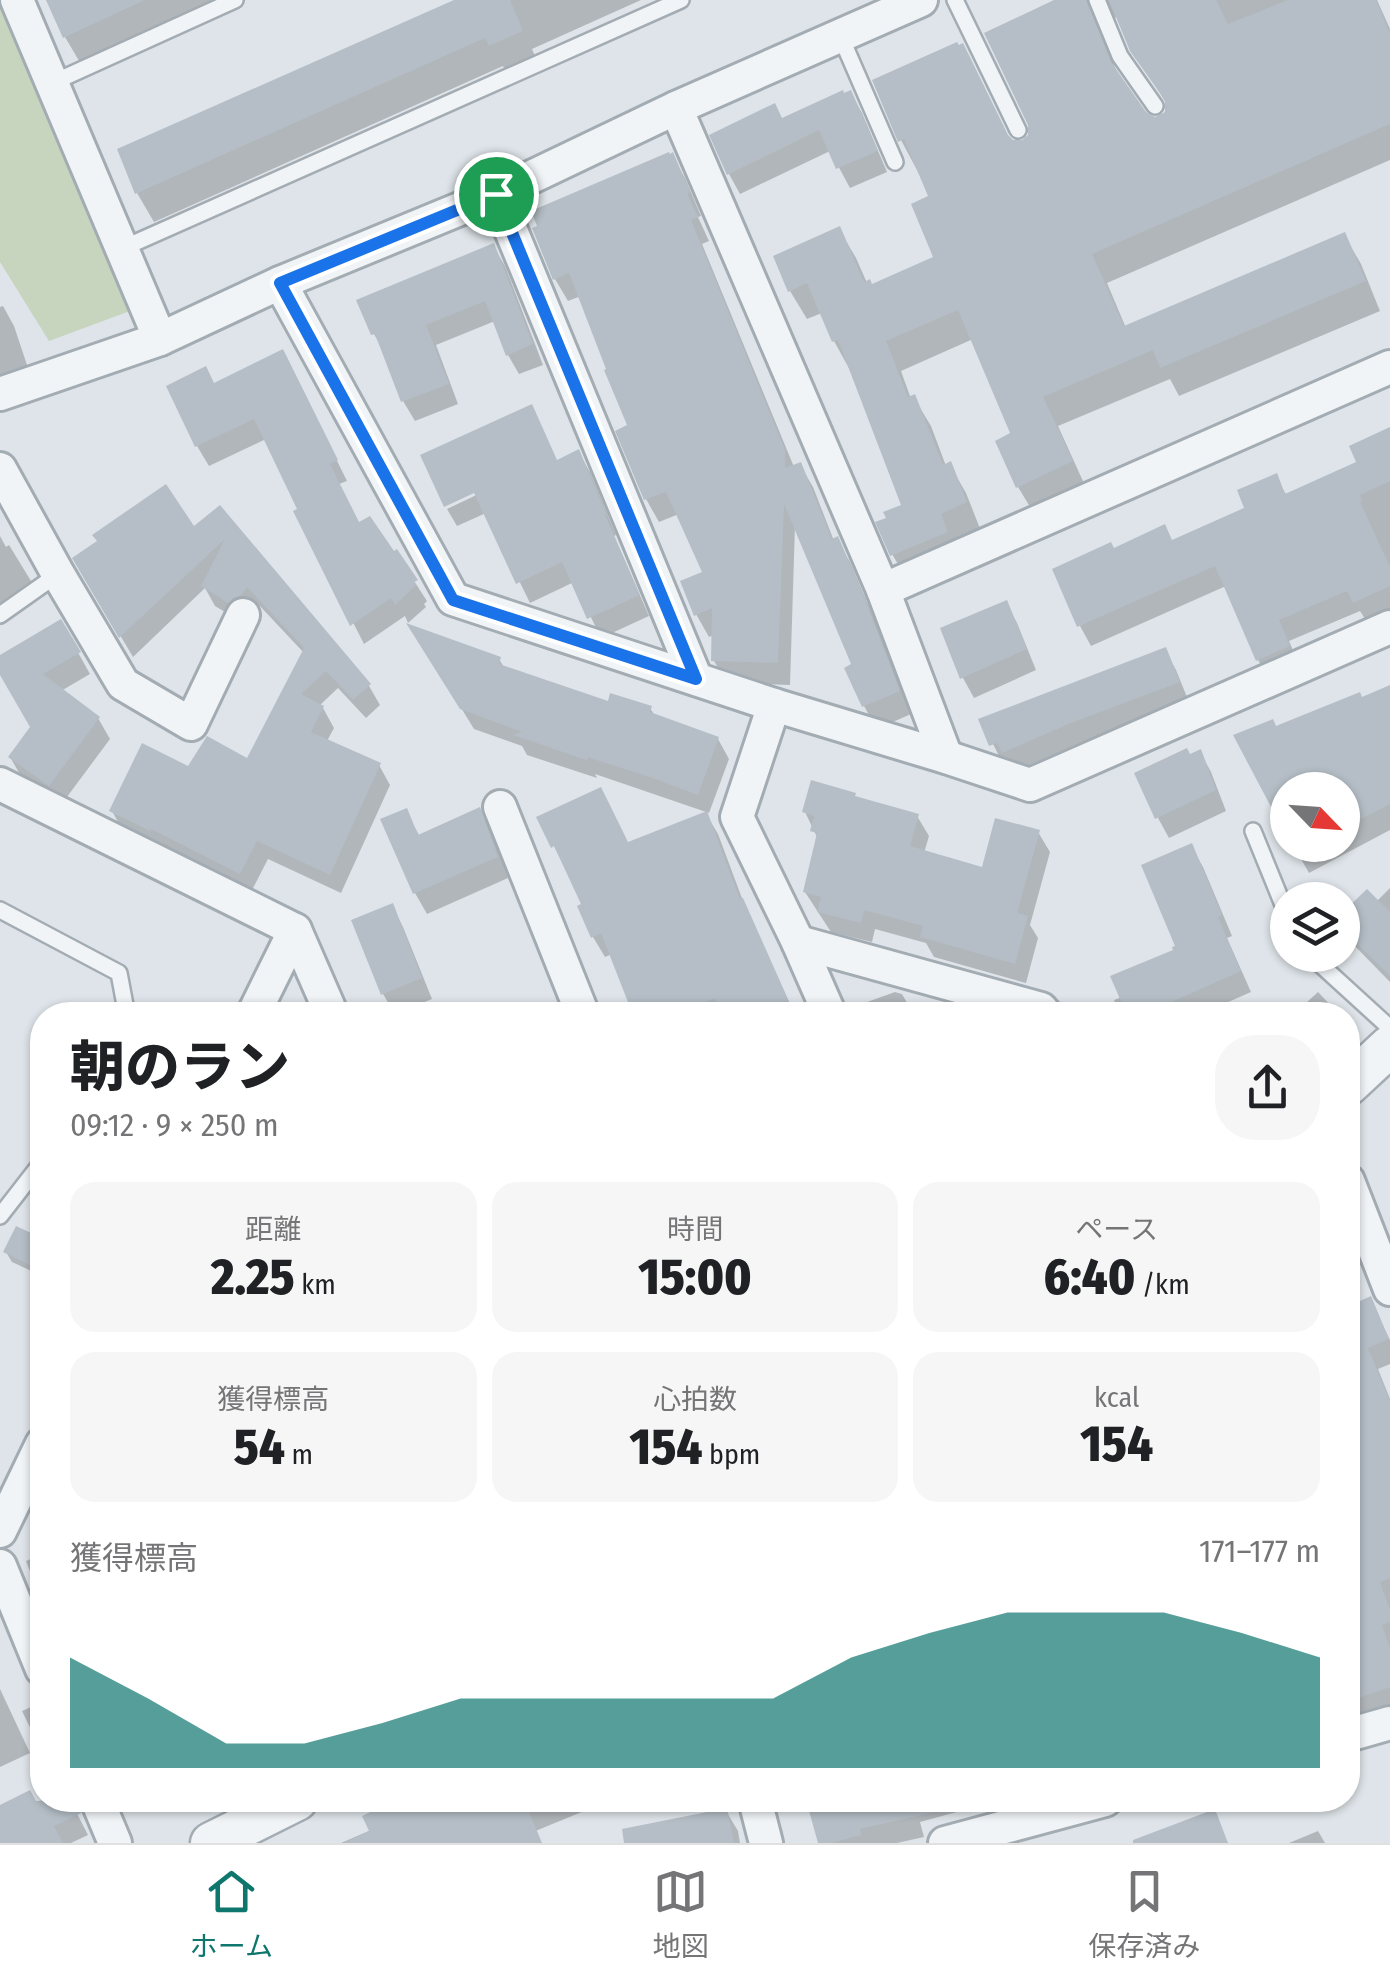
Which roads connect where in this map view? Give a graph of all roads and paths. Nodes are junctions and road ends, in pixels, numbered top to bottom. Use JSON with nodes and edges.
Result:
{"nodes":[{"id":1,"x":16,"y":0,"type":"edge"},
{"id":2,"x":235,"y":0,"type":"edge"},
{"id":3,"x":681,"y":0,"type":"edge"},
{"id":4,"x":921,"y":0,"type":"edge"},
{"id":5,"x":955,"y":0,"type":"edge"},
{"id":6,"x":1096,"y":0,"type":"edge"},
{"id":7,"x":840,"y":36,"type":"junction"},
{"id":8,"x":52,"y":83,"type":"junction"},
{"id":9,"x":1155,"y":106,"type":"dead end"},
{"id":10,"x":676,"y":108,"type":"junction"},
{"id":11,"x":1018,"y":130,"type":"dead end"},
{"id":12,"x":896,"y":162,"type":"dead end"},
{"id":13,"x":496,"y":194,"type":"junction"},
{"id":14,"x":121,"y":249,"type":"junction"},
{"id":15,"x":280,"y":283,"type":"junction"},
{"id":16,"x":160,"y":339,"type":"junction"},
{"id":17,"x":1390,"y":367,"type":"edge"},
{"id":18,"x":0,"y":394,"type":"edge"},
{"id":19,"x":0,"y":469,"type":"edge"},
{"id":20,"x":58,"y":574,"type":"junction"},
{"id":21,"x":882,"y":590,"type":"junction"},
{"id":22,"x":0,"y":615,"type":"edge"},
{"id":23,"x":244,"y":615,"type":"dead end"},
{"id":24,"x":1390,"y":627,"type":"edge"},
{"id":25,"x":696,"y":679,"type":"junction"},
{"id":26,"x":774,"y":705,"type":"junction"},
{"id":27,"x":946,"y":757,"type":"junction"},
{"id":28,"x":0,"y":784,"type":"edge"},
{"id":29,"x":500,"y":807,"type":"dead end"},
{"id":30,"x":1252,"y":831,"type":"dead end"},
{"id":31,"x":1273,"y":882,"type":"edge"},
{"id":32,"x":0,"y":910,"type":"edge"},
{"id":33,"x":295,"y":930,"type":"junction"},
{"id":34,"x":798,"y":942,"type":"junction"},
{"id":35,"x":1329,"y":972,"type":"edge"},
{"id":36,"x":124,"y":1002,"type":"edge"},
{"id":37,"x":259,"y":1002,"type":"edge"},
{"id":38,"x":326,"y":1002,"type":"edge"},
{"id":39,"x":578,"y":1002,"type":"edge"},
{"id":40,"x":824,"y":1002,"type":"edge"},
{"id":41,"x":1017,"y":1002,"type":"edge"},
{"id":42,"x":1390,"y":1028,"type":"edge"},
{"id":43,"x":1390,"y":1046,"type":"edge"},
{"id":44,"x":1360,"y":1074,"type":"edge"},
{"id":45,"x":30,"y":1177,"type":"edge"},
{"id":46,"x":1360,"y":1212,"type":"edge"},
{"id":47,"x":0,"y":1216,"type":"edge"},
{"id":48,"x":1390,"y":1290,"type":"edge"},
{"id":49,"x":30,"y":1469,"type":"edge"},
{"id":50,"x":0,"y":1531,"type":"edge"},
{"id":51,"x":0,"y":1566,"type":"edge"},
{"id":52,"x":30,"y":1640,"type":"edge"},
{"id":53,"x":1390,"y":1723,"type":"edge"},
{"id":54,"x":1360,"y":1731,"type":"edge"},
{"id":55,"x":102,"y":1812,"type":"edge"},
{"id":56,"x":273,"y":1812,"type":"edge"},
{"id":57,"x":757,"y":1812,"type":"edge"},
{"id":58,"x":994,"y":1814,"type":"edge"},
{"id":59,"x":115,"y":1843,"type":"edge"},
{"id":60,"x":211,"y":1843,"type":"edge"},
{"id":61,"x":766,"y":1843,"type":"edge"},
{"id":62,"x":945,"y":1843,"type":"edge"}],
"edges":[{"from":1,"to":8,"type":"street"},
{"from":2,"to":8,"type":"lane"},
{"from":3,"to":14,"type":"lane"},
{"from":4,"to":7,"type":"street"},
{"from":5,"to":11,"type":"lane"},
{"from":6,"to":9,"type":"lane"},
{"from":7,"to":10,"type":"street"},
{"from":7,"to":12,"type":"lane"},
{"from":8,"to":14,"type":"street"},
{"from":10,"to":13,"type":"street"},
{"from":10,"to":21,"type":"street"},
{"from":13,"to":15,"type":"street"},
{"from":13,"to":25,"type":"street"},
{"from":14,"to":16,"type":"street"},
{"from":15,"to":16,"type":"street"},
{"from":15,"to":25,"type":"street"},
{"from":16,"to":18,"type":"street"},
{"from":17,"to":21,"type":"street"},
{"from":19,"to":20,"type":"street"},
{"from":20,"to":22,"type":"lane"},
{"from":20,"to":23,"type":"street"},
{"from":21,"to":27,"type":"street"},
{"from":24,"to":27,"type":"street"},
{"from":25,"to":26,"type":"street"},
{"from":26,"to":27,"type":"street"},
{"from":26,"to":34,"type":"street"},
{"from":28,"to":33,"type":"street"},
{"from":29,"to":39,"type":"street"},
{"from":30,"to":31,"type":"lane"},
{"from":32,"to":36,"type":"lane"},
{"from":33,"to":37,"type":"street"},
{"from":33,"to":38,"type":"street"},
{"from":34,"to":40,"type":"street"},
{"from":34,"to":41,"type":"street"},
{"from":35,"to":42,"type":"lane"},
{"from":43,"to":44,"type":"street"},
{"from":45,"to":47,"type":"lane"},
{"from":46,"to":48,"type":"street"},
{"from":49,"to":50,"type":"street"},
{"from":51,"to":52,"type":"street"},
{"from":53,"to":54,"type":"street"},
{"from":55,"to":59,"type":"street"},
{"from":56,"to":60,"type":"street"},
{"from":57,"to":61,"type":"street"},
{"from":58,"to":62,"type":"street"}]}
